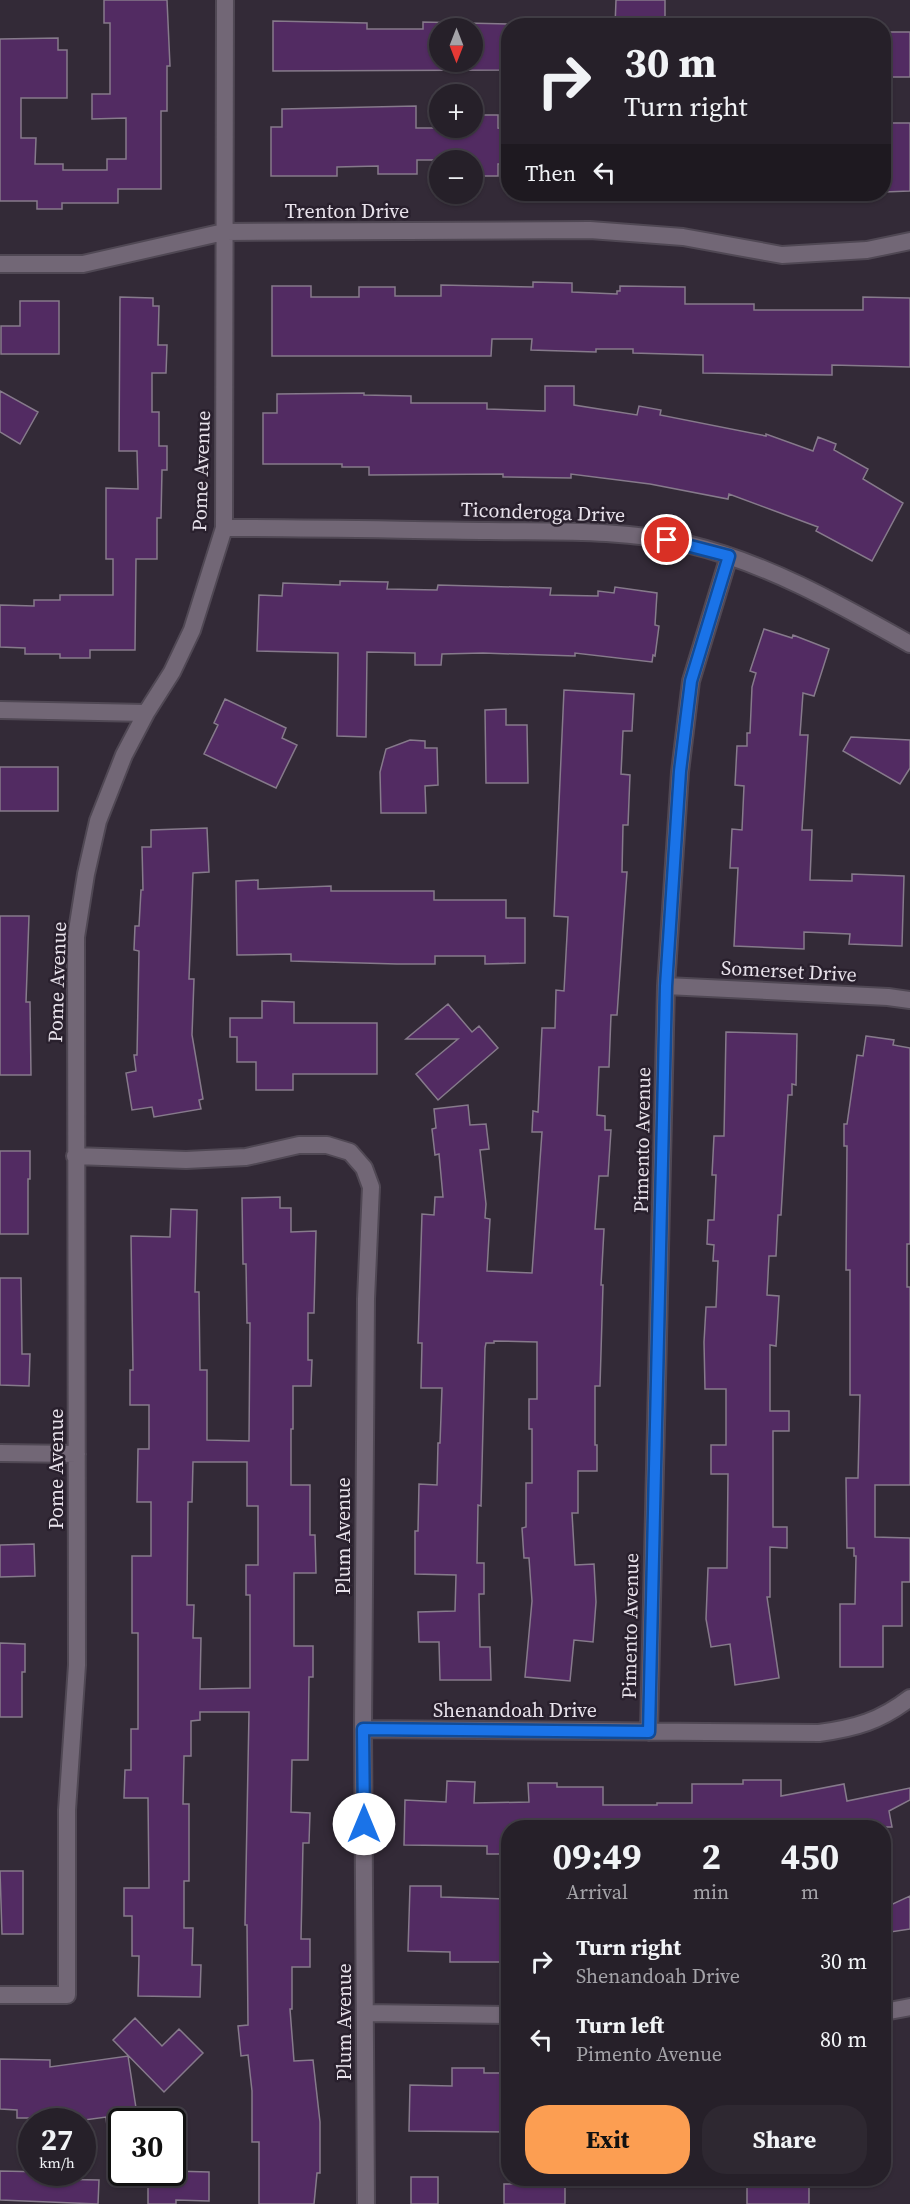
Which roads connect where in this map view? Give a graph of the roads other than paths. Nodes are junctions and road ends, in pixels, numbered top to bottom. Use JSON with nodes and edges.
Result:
{"nodes":[{"id":1,"x":225,"y":0,"type":"edge"},
{"id":2,"x":224,"y":232,"type":"junction"},
{"id":3,"x":910,"y":241,"type":"edge"},
{"id":4,"x":0,"y":264,"type":"edge"},
{"id":5,"x":224,"y":528,"type":"junction"},
{"id":6,"x":729,"y":556,"type":"junction"},
{"id":7,"x":910,"y":644,"type":"edge"},
{"id":8,"x":0,"y":710,"type":"edge"},
{"id":9,"x":146,"y":713,"type":"junction"},
{"id":10,"x":666,"y":986,"type":"junction"},
{"id":11,"x":910,"y":1000,"type":"edge"},
{"id":12,"x":75,"y":1156,"type":"junction"},
{"id":13,"x":0,"y":1453,"type":"edge"},
{"id":14,"x":76,"y":1454,"type":"junction"},
{"id":15,"x":910,"y":1698,"type":"edge"},
{"id":16,"x":363,"y":1729,"type":"junction"},
{"id":17,"x":649,"y":1732,"type":"junction"},
{"id":18,"x":0,"y":1995,"type":"edge"},
{"id":19,"x":910,"y":2007,"type":"edge"},
{"id":20,"x":891,"y":2011,"type":"edge"},
{"id":21,"x":365,"y":2013,"type":"junction"},
{"id":22,"x":501,"y":2015,"type":"edge"},
{"id":23,"x":366,"y":2204,"type":"edge"}],
"edges":[{"from":1,"to":2,"type":"street","name":"Pome Avenue"},
{"from":2,"to":3,"type":"street","name":"Trenton Drive"},
{"from":2,"to":4,"type":"street","name":"Trenton Drive"},
{"from":2,"to":5,"type":"street","name":"Pome Avenue"},
{"from":5,"to":6,"type":"street","name":"Ticonderoga Drive"},
{"from":5,"to":9,"type":"street","name":"Pome Avenue"},
{"from":6,"to":7,"type":"street","name":"Ticonderoga Drive"},
{"from":6,"to":10,"type":"street","name":"Pimento Avenue"},
{"from":8,"to":9,"type":"street"},
{"from":9,"to":12,"type":"street","name":"Pome Avenue"},
{"from":10,"to":11,"type":"street","name":"Somerset Drive"},
{"from":10,"to":17,"type":"street","name":"Pimento Avenue"},
{"from":12,"to":14,"type":"street","name":"Pome Avenue"},
{"from":12,"to":16,"type":"street","name":"Plum Avenue"},
{"from":13,"to":14,"type":"street"},
{"from":14,"to":18,"type":"street","name":"Pome Avenue"},
{"from":15,"to":17,"type":"street","name":"Shenandoah Drive"},
{"from":16,"to":17,"type":"street","name":"Shenandoah Drive"},
{"from":16,"to":21,"type":"street","name":"Plum Avenue"},
{"from":19,"to":20,"type":"street"},
{"from":21,"to":22,"type":"street"},
{"from":21,"to":23,"type":"street","name":"Plum Avenue"}]}
